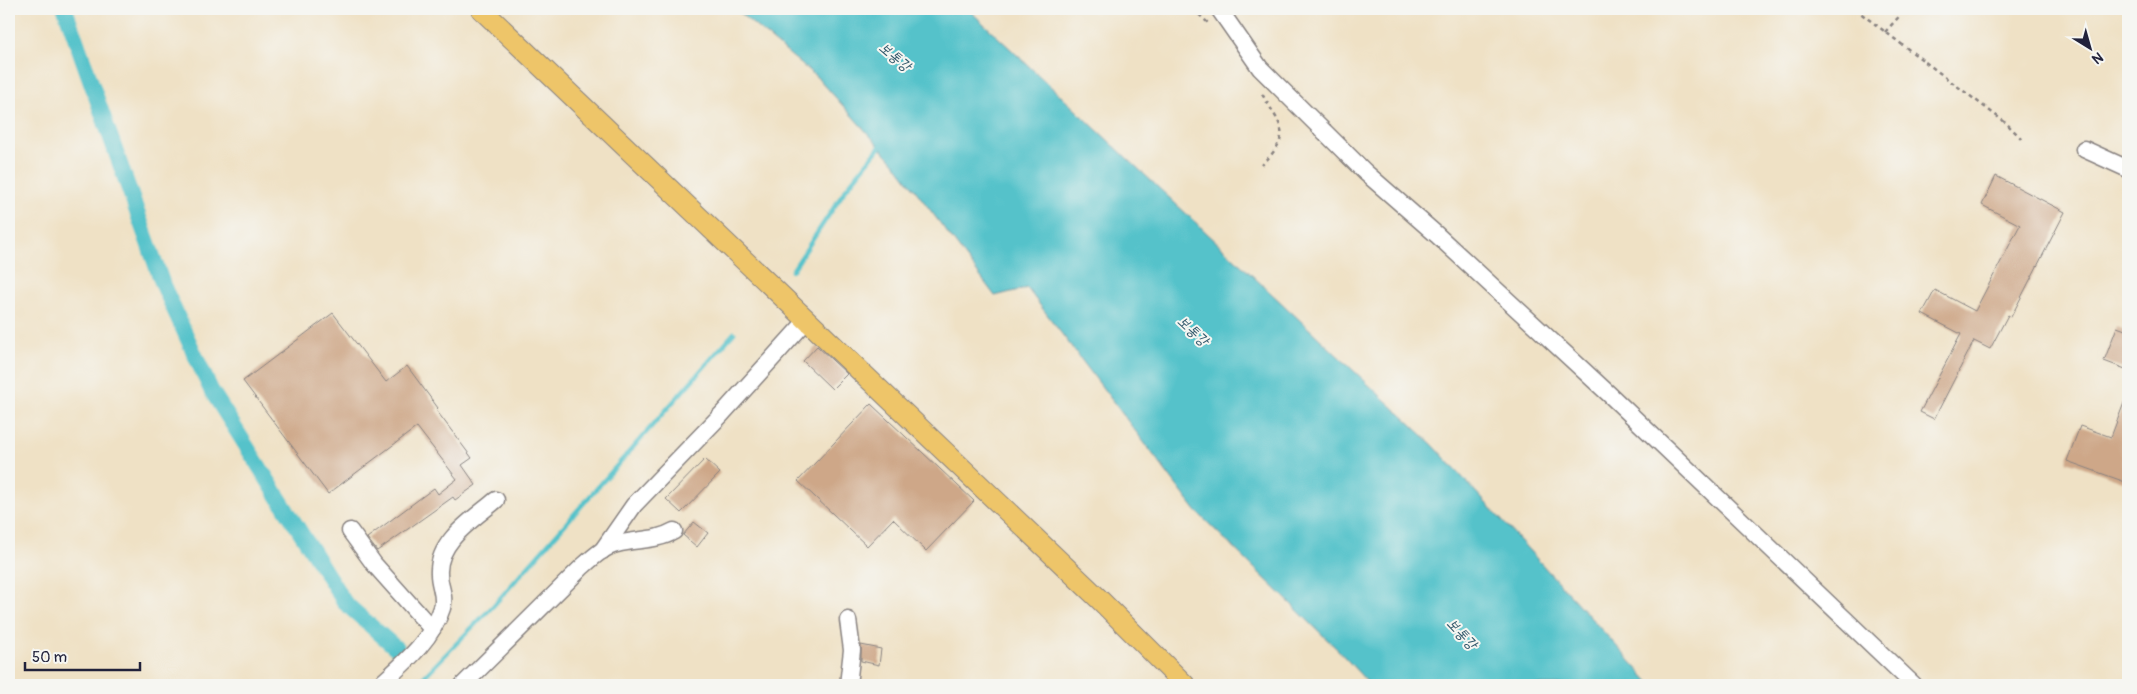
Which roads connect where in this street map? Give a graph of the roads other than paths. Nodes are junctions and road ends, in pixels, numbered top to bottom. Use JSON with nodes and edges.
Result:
{"nodes":[{"id":1,"x":481,"y":9,"type":"edge"},
{"id":2,"x":1219,"y":9,"type":"edge"},
{"id":3,"x":2084,"y":149,"type":"dead end"},
{"id":4,"x":2128,"y":169,"type":"edge"},
{"id":5,"x":807,"y":320,"type":"junction"},
{"id":6,"x":496,"y":500,"type":"dead end"},
{"id":7,"x":350,"y":531,"type":"dead end"},
{"id":8,"x":674,"y":531,"type":"dead end"},
{"id":9,"x":602,"y":551,"type":"junction"},
{"id":10,"x":848,"y":620,"type":"dead end"},
{"id":11,"x":432,"y":629,"type":"junction"},
{"id":12,"x":380,"y":685,"type":"edge"},
{"id":13,"x":463,"y":685,"type":"edge"},
{"id":14,"x":848,"y":685,"type":"edge"},
{"id":15,"x":1185,"y":685,"type":"edge"},
{"id":16,"x":1914,"y":685,"type":"edge"}],
"edges":[{"from":1,"to":5,"type":"main road"},
{"from":2,"to":16,"type":"street"},
{"from":3,"to":4,"type":"street"},
{"from":5,"to":9,"type":"street"},
{"from":5,"to":15,"type":"main road"},
{"from":6,"to":11,"type":"street"},
{"from":7,"to":11,"type":"street"},
{"from":8,"to":9,"type":"street"},
{"from":9,"to":13,"type":"street"},
{"from":10,"to":14,"type":"street"},
{"from":11,"to":12,"type":"street"}]}
